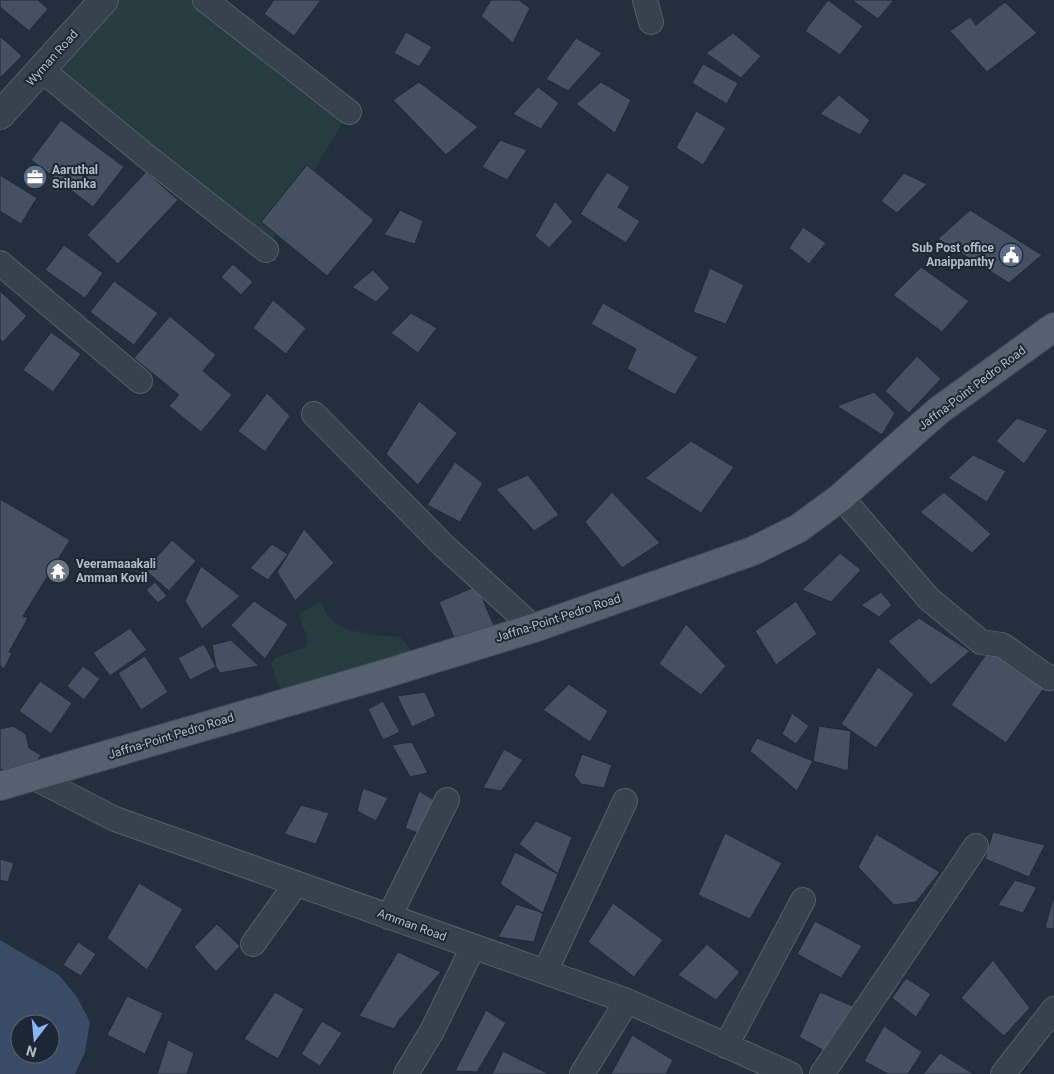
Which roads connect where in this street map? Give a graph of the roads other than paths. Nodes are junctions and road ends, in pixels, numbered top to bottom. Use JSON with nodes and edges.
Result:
{"nodes":[{"id":1,"x":104,"y":0,"type":"edge"},
{"id":2,"x":205,"y":0,"type":"edge"},
{"id":3,"x":42,"y":70,"type":"junction"},
{"id":4,"x":349,"y":112,"type":"dead end"},
{"id":5,"x":0,"y":115,"type":"edge"},
{"id":6,"x":266,"y":250,"type":"dead end"},
{"id":7,"x":0,"y":264,"type":"edge"},
{"id":8,"x":1054,"y":327,"type":"edge"},
{"id":9,"x":140,"y":381,"type":"dead end"},
{"id":10,"x":314,"y":414,"type":"dead end"},
{"id":11,"x":841,"y":497,"type":"junction"},
{"id":12,"x":534,"y":628,"type":"junction"},
{"id":13,"x":1049,"y":678,"type":"dead end"},
{"id":14,"x":33,"y":777,"type":"junction"},
{"id":15,"x":0,"y":786,"type":"edge"},
{"id":16,"x":447,"y":800,"type":"dead end"},
{"id":17,"x":625,"y":801,"type":"dead end"},
{"id":18,"x":976,"y":846,"type":"dead end"},
{"id":19,"x":296,"y":884,"type":"junction"},
{"id":20,"x":803,"y":900,"type":"dead end"},
{"id":21,"x":389,"y":917,"type":"junction"},
{"id":22,"x":253,"y":944,"type":"dead end"},
{"id":23,"x":473,"y":947,"type":"junction"},
{"id":24,"x":545,"y":972,"type":"junction"},
{"id":25,"x":627,"y":1002,"type":"junction"},
{"id":26,"x":1054,"y":1009,"type":"edge"},
{"id":27,"x":726,"y":1046,"type":"junction"},
{"id":28,"x":406,"y":1074,"type":"edge"},
{"id":29,"x":582,"y":1074,"type":"edge"},
{"id":30,"x":790,"y":1074,"type":"edge"},
{"id":31,"x":822,"y":1074,"type":"edge"},
{"id":32,"x":1003,"y":1074,"type":"edge"}],
"edges":[{"from":1,"to":3,"type":"street","name":"Wyman Road"},
{"from":2,"to":4,"type":"street"},
{"from":3,"to":5,"type":"street","name":"Wyman Road"},
{"from":3,"to":6,"type":"street"},
{"from":7,"to":9,"type":"street"},
{"from":8,"to":11,"type":"main road","name":"Jaffna-Point Pedro Road"},
{"from":10,"to":12,"type":"street"},
{"from":11,"to":12,"type":"main road","name":"Jaffna-Point Pedro Road"},
{"from":11,"to":13,"type":"street"},
{"from":12,"to":14,"type":"main road","name":"Jaffna-Point Pedro Road"},
{"from":14,"to":15,"type":"main road","name":"Jaffna-Point Pedro Road"},
{"from":14,"to":19,"type":"street","name":"Amman Road"},
{"from":16,"to":21,"type":"street"},
{"from":17,"to":24,"type":"street"},
{"from":18,"to":31,"type":"street"},
{"from":19,"to":21,"type":"street","name":"Amman Road"},
{"from":19,"to":22,"type":"street"},
{"from":20,"to":27,"type":"street"},
{"from":21,"to":23,"type":"street","name":"Amman Road"},
{"from":23,"to":24,"type":"street","name":"Amman Road"},
{"from":23,"to":28,"type":"street"},
{"from":24,"to":25,"type":"street","name":"Amman Road"},
{"from":25,"to":27,"type":"street","name":"Amman Road"},
{"from":25,"to":29,"type":"street"},
{"from":26,"to":32,"type":"street"},
{"from":27,"to":30,"type":"street","name":"Amman Road"}]}
